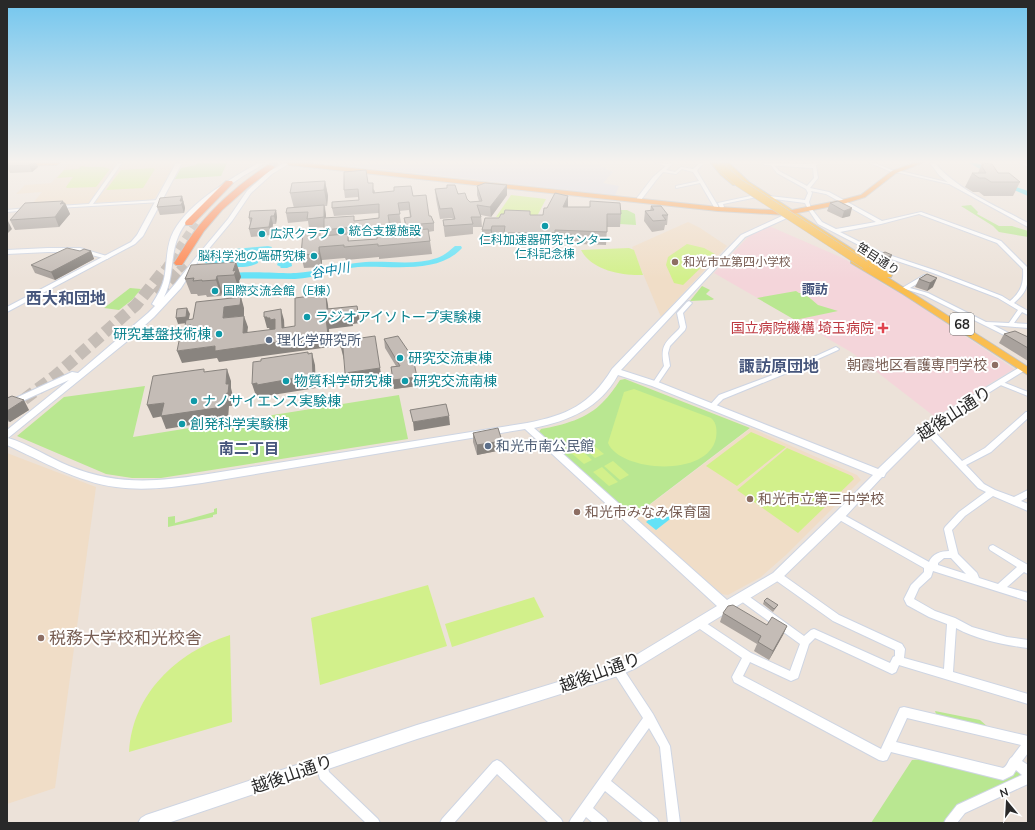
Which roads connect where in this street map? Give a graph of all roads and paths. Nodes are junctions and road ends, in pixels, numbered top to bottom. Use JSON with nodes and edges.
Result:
{"nodes":[{"id":1,"x":159,"y":201,"type":"edge"},
{"id":2,"x":768,"y":201,"type":"edge"},
{"id":3,"x":92,"y":202,"type":"edge"},
{"id":4,"x":146,"y":202,"type":"edge"},
{"id":5,"x":204,"y":202,"type":"edge"},
{"id":6,"x":212,"y":202,"type":"edge"},
{"id":7,"x":215,"y":202,"type":"edge"},
{"id":8,"x":234,"y":202,"type":"edge"},
{"id":9,"x":242,"y":202,"type":"edge"},
{"id":10,"x":651,"y":202,"type":"edge"},
{"id":11,"x":670,"y":202,"type":"edge"},
{"id":12,"x":716,"y":202,"type":"edge"},
{"id":13,"x":726,"y":202,"type":"edge"},
{"id":14,"x":768,"y":202,"type":"edge"},
{"id":15,"x":769,"y":202,"type":"edge"},
{"id":16,"x":769,"y":202,"type":"edge"},
{"id":17,"x":774,"y":202,"type":"edge"},
{"id":18,"x":809,"y":202,"type":"edge"},
{"id":19,"x":842,"y":202,"type":"joint"},
{"id":20,"x":985,"y":202,"type":"edge"},
{"id":21,"x":90,"y":205,"type":"junction"},
{"id":22,"x":719,"y":206,"type":"junction"},
{"id":23,"x":809,"y":206,"type":"junction"},
{"id":24,"x":52,"y":208,"type":"edge"},
{"id":25,"x":31,"y":209,"type":"edge"},
{"id":26,"x":756,"y":209,"type":"junction"},
{"id":27,"x":7,"y":210,"type":"edge"},
{"id":28,"x":785,"y":212,"type":"junction"},
{"id":29,"x":806,"y":221,"type":"junction"},
{"id":30,"x":796,"y":223,"type":"junction"},
{"id":31,"x":881,"y":223,"type":"junction"},
{"id":32,"x":1028,"y":225,"type":"edge"},
{"id":33,"x":834,"y":233,"type":"junction"},
{"id":34,"x":7,"y":252,"type":"edge"},
{"id":35,"x":108,"y":257,"type":"junction"},
{"id":36,"x":182,"y":263,"type":"tunnel mouth"},
{"id":37,"x":866,"y":264,"type":"junction"},
{"id":38,"x":935,"y":272,"type":"junction"},
{"id":39,"x":896,"y":281,"type":"junction"},
{"id":40,"x":1027,"y":285,"type":"edge"},
{"id":41,"x":905,"y":290,"type":"junction"},
{"id":42,"x":689,"y":303,"type":"dead end"},
{"id":43,"x":1011,"y":303,"type":"junction"},
{"id":44,"x":1021,"y":309,"type":"junction"},
{"id":45,"x":7,"y":310,"type":"edge"},
{"id":46,"x":1028,"y":313,"type":"edge"},
{"id":47,"x":984,"y":323,"type":"junction"},
{"id":48,"x":1011,"y":324,"type":"junction"},
{"id":49,"x":1028,"y":326,"type":"edge"},
{"id":50,"x":1028,"y":345,"type":"edge"},
{"id":51,"x":836,"y":349,"type":"dead end"},
{"id":52,"x":1027,"y":368,"type":"edge"},
{"id":53,"x":615,"y":371,"type":"junction"},
{"id":54,"x":1000,"y":383,"type":"junction"},
{"id":55,"x":655,"y":384,"type":"junction"},
{"id":56,"x":1028,"y":394,"type":"edge"},
{"id":57,"x":7,"y":405,"type":"edge"},
{"id":58,"x":712,"y":406,"type":"junction"},
{"id":59,"x":1028,"y":414,"type":"edge"},
{"id":60,"x":527,"y":426,"type":"junction"},
{"id":61,"x":926,"y":428,"type":"junction"},
{"id":62,"x":7,"y":435,"type":"edge"},
{"id":63,"x":7,"y":440,"type":"edge"},
{"id":64,"x":960,"y":465,"type":"junction"},
{"id":65,"x":881,"y":474,"type":"junction"},
{"id":66,"x":991,"y":493,"type":"junction"},
{"id":67,"x":1028,"y":493,"type":"edge"},
{"id":68,"x":1016,"y":500,"type":"junction"},
{"id":69,"x":1028,"y":508,"type":"edge"},
{"id":70,"x":839,"y":516,"type":"junction"},
{"id":71,"x":993,"y":548,"type":"dead end"},
{"id":72,"x":954,"y":556,"type":"junction"},
{"id":73,"x":931,"y":566,"type":"junction"},
{"id":74,"x":1025,"y":569,"type":"edge"},
{"id":75,"x":777,"y":576,"type":"junction"},
{"id":76,"x":975,"y":579,"type":"junction"},
{"id":77,"x":1000,"y":587,"type":"junction"},
{"id":78,"x":1028,"y":597,"type":"edge"},
{"id":79,"x":744,"y":598,"type":"junction"},
{"id":80,"x":727,"y":608,"type":"junction"},
{"id":81,"x":952,"y":621,"type":"junction"},
{"id":82,"x":700,"y":624,"type":"junction"},
{"id":83,"x":805,"y":642,"type":"junction"},
{"id":84,"x":1028,"y":644,"type":"edge"},
{"id":85,"x":748,"y":656,"type":"junction"},
{"id":86,"x":899,"y":661,"type":"junction"},
{"id":87,"x":618,"y":670,"type":"junction"},
{"id":88,"x":948,"y":676,"type":"junction"},
{"id":89,"x":1028,"y":699,"type":"edge"},
{"id":90,"x":649,"y":718,"type":"junction"},
{"id":91,"x":1028,"y":742,"type":"edge"},
{"id":92,"x":889,"y":744,"type":"junction"},
{"id":93,"x":1014,"y":762,"type":"junction"},
{"id":94,"x":322,"y":764,"type":"junction"},
{"id":95,"x":1028,"y":772,"type":"edge"},
{"id":96,"x":1028,"y":778,"type":"edge"},
{"id":97,"x":604,"y":783,"type":"junction"},
{"id":98,"x":585,"y":809,"type":"junction"},
{"id":99,"x":168,"y":819,"type":"edge"},
{"id":100,"x":146,"y":823,"type":"edge"},
{"id":101,"x":374,"y":823,"type":"edge"},
{"id":102,"x":446,"y":823,"type":"edge"},
{"id":103,"x":558,"y":823,"type":"edge"},
{"id":104,"x":575,"y":823,"type":"edge"},
{"id":105,"x":602,"y":823,"type":"edge"},
{"id":106,"x":653,"y":823,"type":"edge"},
{"id":107,"x":674,"y":823,"type":"edge"},
{"id":108,"x":950,"y":823,"type":"edge"}],
"edges":[{"from":1,"to":35,"type":"street"},
{"from":2,"to":26,"type":"highway"},
{"from":3,"to":21,"type":"street"},
{"from":4,"to":21,"type":"street"},
{"from":5,"to":57,"type":"street"},
{"from":6,"to":7,"type":"highway"},
{"from":8,"to":36,"type":"highway"},
{"from":9,"to":62,"type":"street"},
{"from":10,"to":28,"type":"highway"},
{"from":11,"to":22,"type":"highway"},
{"from":12,"to":22,"type":"street"},
{"from":13,"to":22,"type":"street"},
{"from":14,"to":37,"type":"main road","name":"笹目通り","number":"68","bridge":true},
{"from":15,"to":28,"type":"main road"},
{"from":16,"to":28,"type":"main road"},
{"from":17,"to":23,"type":"street"},
{"from":18,"to":23,"type":"street"},
{"from":19,"to":23,"type":"highway"},
{"from":19,"to":31,"type":"street"},
{"from":20,"to":32,"type":"street"},
{"from":21,"to":24,"type":"street"},
{"from":22,"to":26,"type":"highway"},
{"from":23,"to":28,"type":"highway"},
{"from":23,"to":33,"type":"street"},
{"from":25,"to":27,"type":"street"},
{"from":26,"to":28,"type":"highway"},
{"from":28,"to":29,"type":"main road"},
{"from":28,"to":30,"type":"main road"},
{"from":28,"to":53,"type":"street"},
{"from":29,"to":30,"type":"main road"},
{"from":29,"to":33,"type":"main road"},
{"from":30,"to":41,"type":"main road"},
{"from":31,"to":33,"type":"street"},
{"from":31,"to":40,"type":"street"},
{"from":33,"to":38,"type":"street"},
{"from":33,"to":39,"type":"main road"},
{"from":34,"to":35,"type":"street"},
{"from":35,"to":45,"type":"street"},
{"from":37,"to":39,"type":"main road","name":"笹目通り","number":"68"},
{"from":37,"to":41,"type":"main road","name":"笹目通り","number":"68"},
{"from":38,"to":41,"type":"street"},
{"from":38,"to":43,"type":"street"},
{"from":39,"to":41,"type":"main road","name":"笹目通り","number":"68"},
{"from":40,"to":43,"type":"street"},
{"from":41,"to":47,"type":"street"},
{"from":41,"to":52,"type":"main road","name":"笹目通り","number":"68"},
{"from":42,"to":55,"type":"street"},
{"from":43,"to":44,"type":"street"},
{"from":44,"to":46,"type":"street"},
{"from":44,"to":48,"type":"street"},
{"from":47,"to":48,"type":"street"},
{"from":47,"to":50,"type":"street"},
{"from":48,"to":49,"type":"street"},
{"from":51,"to":58,"type":"street"},
{"from":52,"to":54,"type":"street","name":"越後山通り"},
{"from":53,"to":55,"type":"street"},
{"from":53,"to":60,"type":"street"},
{"from":54,"to":56,"type":"street"},
{"from":54,"to":61,"type":"street","name":"越後山通り"},
{"from":55,"to":58,"type":"street"},
{"from":58,"to":65,"type":"street"},
{"from":59,"to":64,"type":"street"},
{"from":60,"to":63,"type":"street"},
{"from":60,"to":80,"type":"street"},
{"from":61,"to":64,"type":"street"},
{"from":61,"to":65,"type":"street","name":"越後山通り"},
{"from":64,"to":66,"type":"street"},
{"from":65,"to":70,"type":"street","name":"越後山通り"},
{"from":66,"to":68,"type":"street"},
{"from":66,"to":72,"type":"street"},
{"from":67,"to":68,"type":"street"},
{"from":68,"to":69,"type":"street"},
{"from":70,"to":73,"type":"street"},
{"from":70,"to":75,"type":"street","name":"越後山通り"},
{"from":71,"to":74,"type":"street"},
{"from":72,"to":73,"type":"street"},
{"from":72,"to":76,"type":"street"},
{"from":73,"to":76,"type":"street"},
{"from":73,"to":81,"type":"street"},
{"from":74,"to":77,"type":"street"},
{"from":75,"to":79,"type":"street","name":"越後山通り"},
{"from":75,"to":86,"type":"street"},
{"from":76,"to":77,"type":"street"},
{"from":77,"to":78,"type":"street"},
{"from":79,"to":80,"type":"street","name":"越後山通り"},
{"from":79,"to":83,"type":"street"},
{"from":80,"to":82,"type":"street","name":"越後山通り"},
{"from":81,"to":84,"type":"street"},
{"from":81,"to":88,"type":"street"},
{"from":82,"to":85,"type":"street"},
{"from":82,"to":87,"type":"street","name":"越後山通り"},
{"from":83,"to":85,"type":"street"},
{"from":83,"to":86,"type":"street"},
{"from":85,"to":92,"type":"street"},
{"from":86,"to":88,"type":"street"},
{"from":87,"to":90,"type":"street"},
{"from":87,"to":94,"type":"street","name":"越後山通り"},
{"from":88,"to":89,"type":"street"},
{"from":90,"to":97,"type":"street"},
{"from":90,"to":107,"type":"street"},
{"from":91,"to":92,"type":"street"},
{"from":91,"to":93,"type":"street"},
{"from":92,"to":93,"type":"street"},
{"from":93,"to":95,"type":"street"},
{"from":94,"to":99,"type":"street","name":"越後山通り"},
{"from":94,"to":101,"type":"street"},
{"from":96,"to":108,"type":"street"},
{"from":97,"to":98,"type":"street"},
{"from":97,"to":106,"type":"street"},
{"from":98,"to":104,"type":"street"},
{"from":98,"to":105,"type":"street"},
{"from":99,"to":100,"type":"street","name":"越後山通り"},
{"from":102,"to":103,"type":"street"}]}
